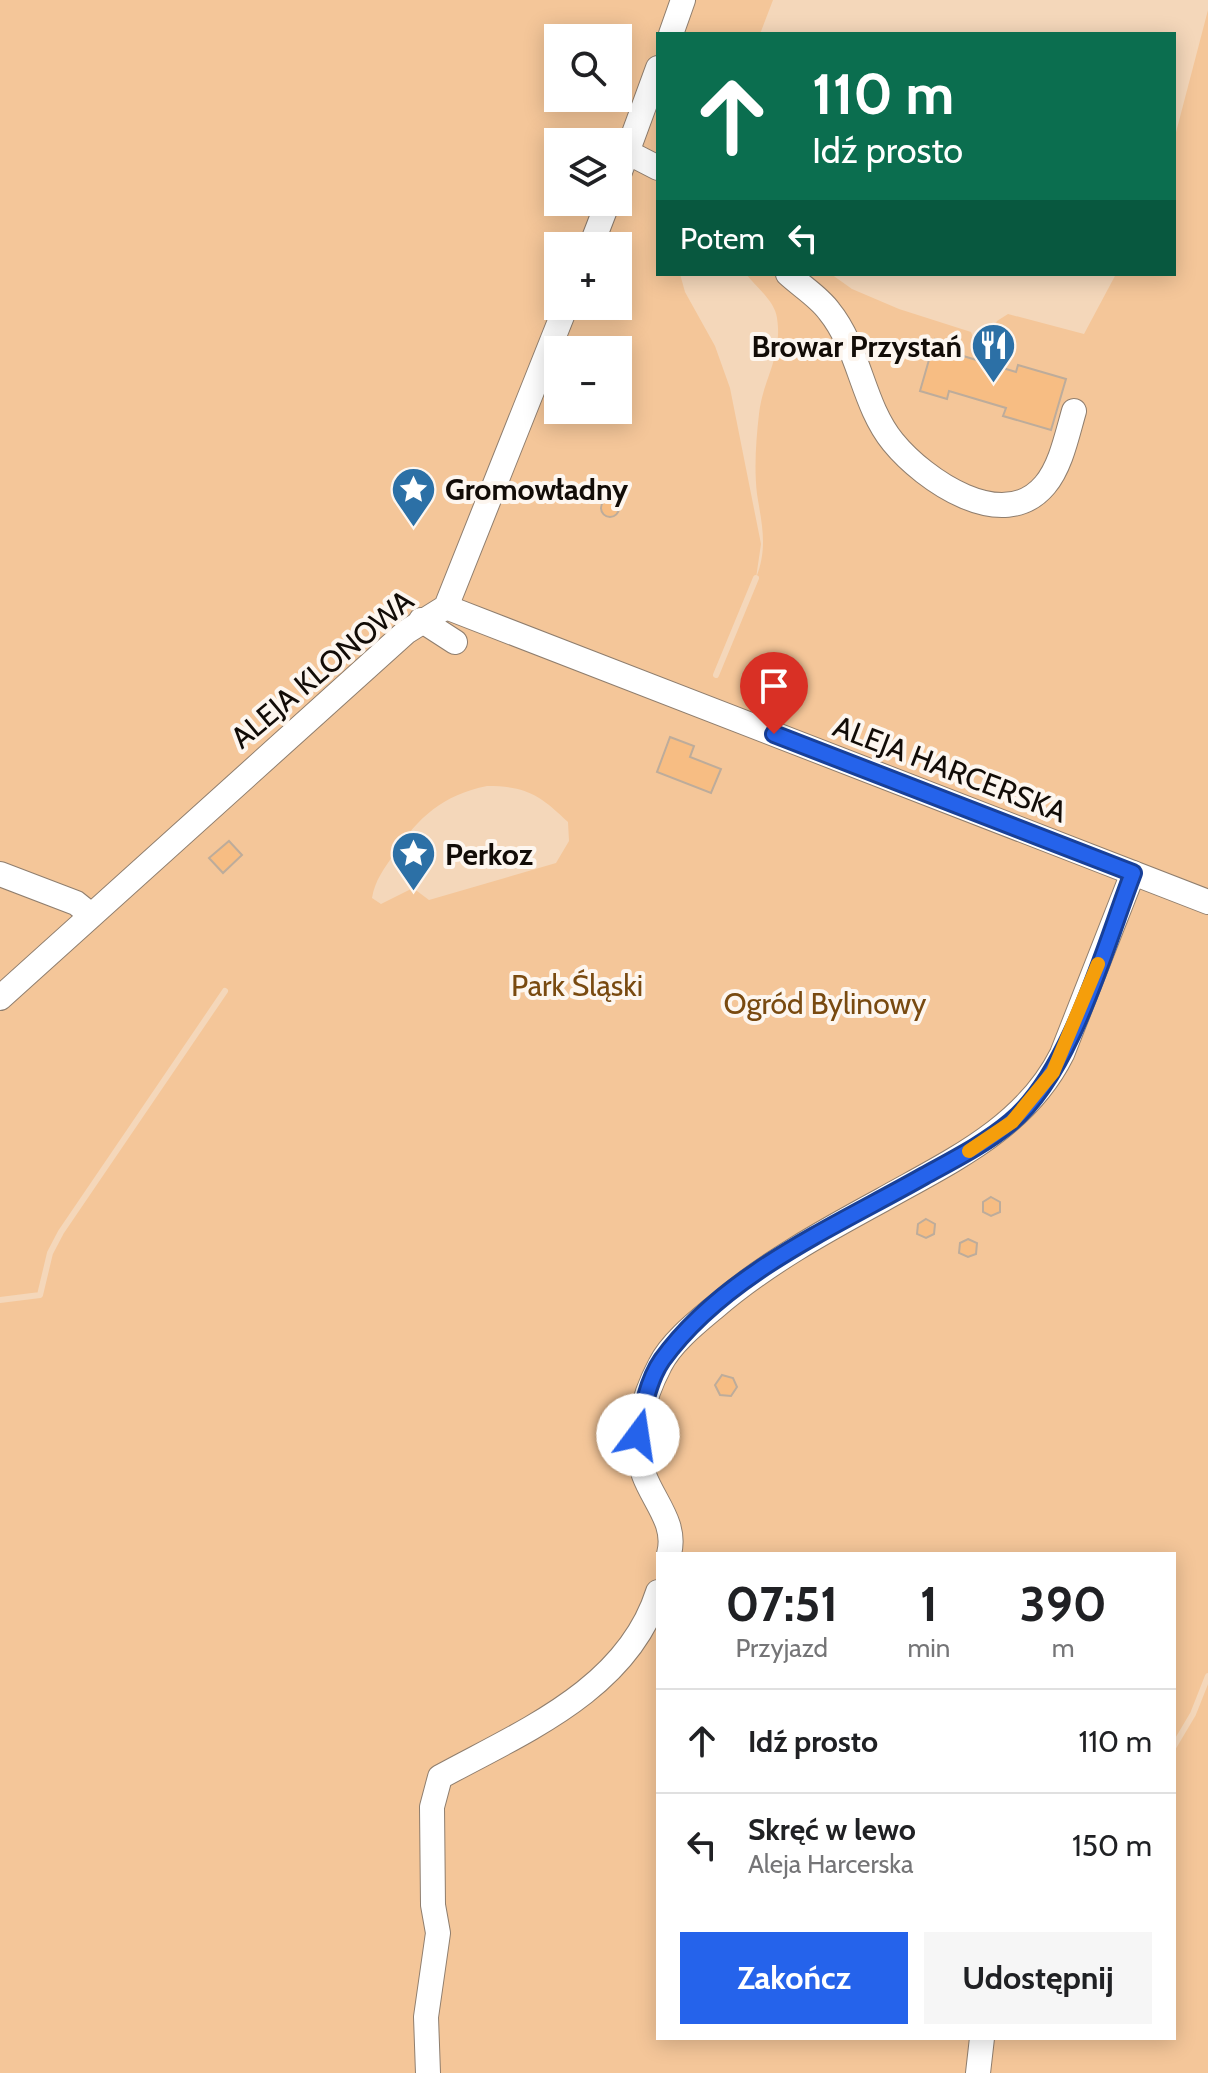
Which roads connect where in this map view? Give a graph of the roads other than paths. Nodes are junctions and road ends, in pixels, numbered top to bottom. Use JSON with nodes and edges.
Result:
{"nodes":[{"id":1,"x":683,"y":0,"type":"edge"},
{"id":2,"x":672,"y":32,"type":"edge"},
{"id":3,"x":656,"y":73,"type":"edge"},
{"id":4,"x":632,"y":138,"type":"edge"},
{"id":5,"x":632,"y":153,"type":"edge"},
{"id":6,"x":656,"y":167,"type":"edge"},
{"id":7,"x":790,"y":276,"type":"edge"},
{"id":8,"x":560,"y":320,"type":"edge"},
{"id":9,"x":1074,"y":411,"type":"dead end"},
{"id":10,"x":446,"y":607,"type":"junction"},
{"id":11,"x":421,"y":620,"type":"junction"},
{"id":12,"x":455,"y":642,"type":"dead end"},
{"id":13,"x":1133,"y":873,"type":"junction"},
{"id":14,"x":0,"y":874,"type":"edge"},
{"id":15,"x":1208,"y":902,"type":"edge"},
{"id":16,"x":91,"y":915,"type":"junction"},
{"id":17,"x":0,"y":998,"type":"edge"},
{"id":18,"x":669,"y":1552,"type":"edge"},
{"id":19,"x":656,"y":1596,"type":"edge"},
{"id":20,"x":982,"y":2040,"type":"edge"},
{"id":21,"x":428,"y":2073,"type":"edge"},
{"id":22,"x":978,"y":2073,"type":"edge"}],
"edges":[{"from":1,"to":2,"type":"street"},
{"from":3,"to":4,"type":"street"},
{"from":5,"to":6,"type":"street"},
{"from":7,"to":9,"type":"street"},
{"from":8,"to":10,"type":"street","name":"ALEJA KLONOWA"},
{"from":10,"to":11,"type":"street","name":"ALEJA KLONOWA"},
{"from":10,"to":13,"type":"street","name":"ALEJA HARCERSKA"},
{"from":11,"to":12,"type":"street"},
{"from":11,"to":16,"type":"street","name":"ALEJA KLONOWA"},
{"from":13,"to":15,"type":"street","name":"ALEJA HARCERSKA"},
{"from":13,"to":18,"type":"street"},
{"from":14,"to":16,"type":"street"},
{"from":16,"to":17,"type":"street","name":"ALEJA KLONOWA"},
{"from":19,"to":21,"type":"street"},
{"from":20,"to":22,"type":"street"}]}
